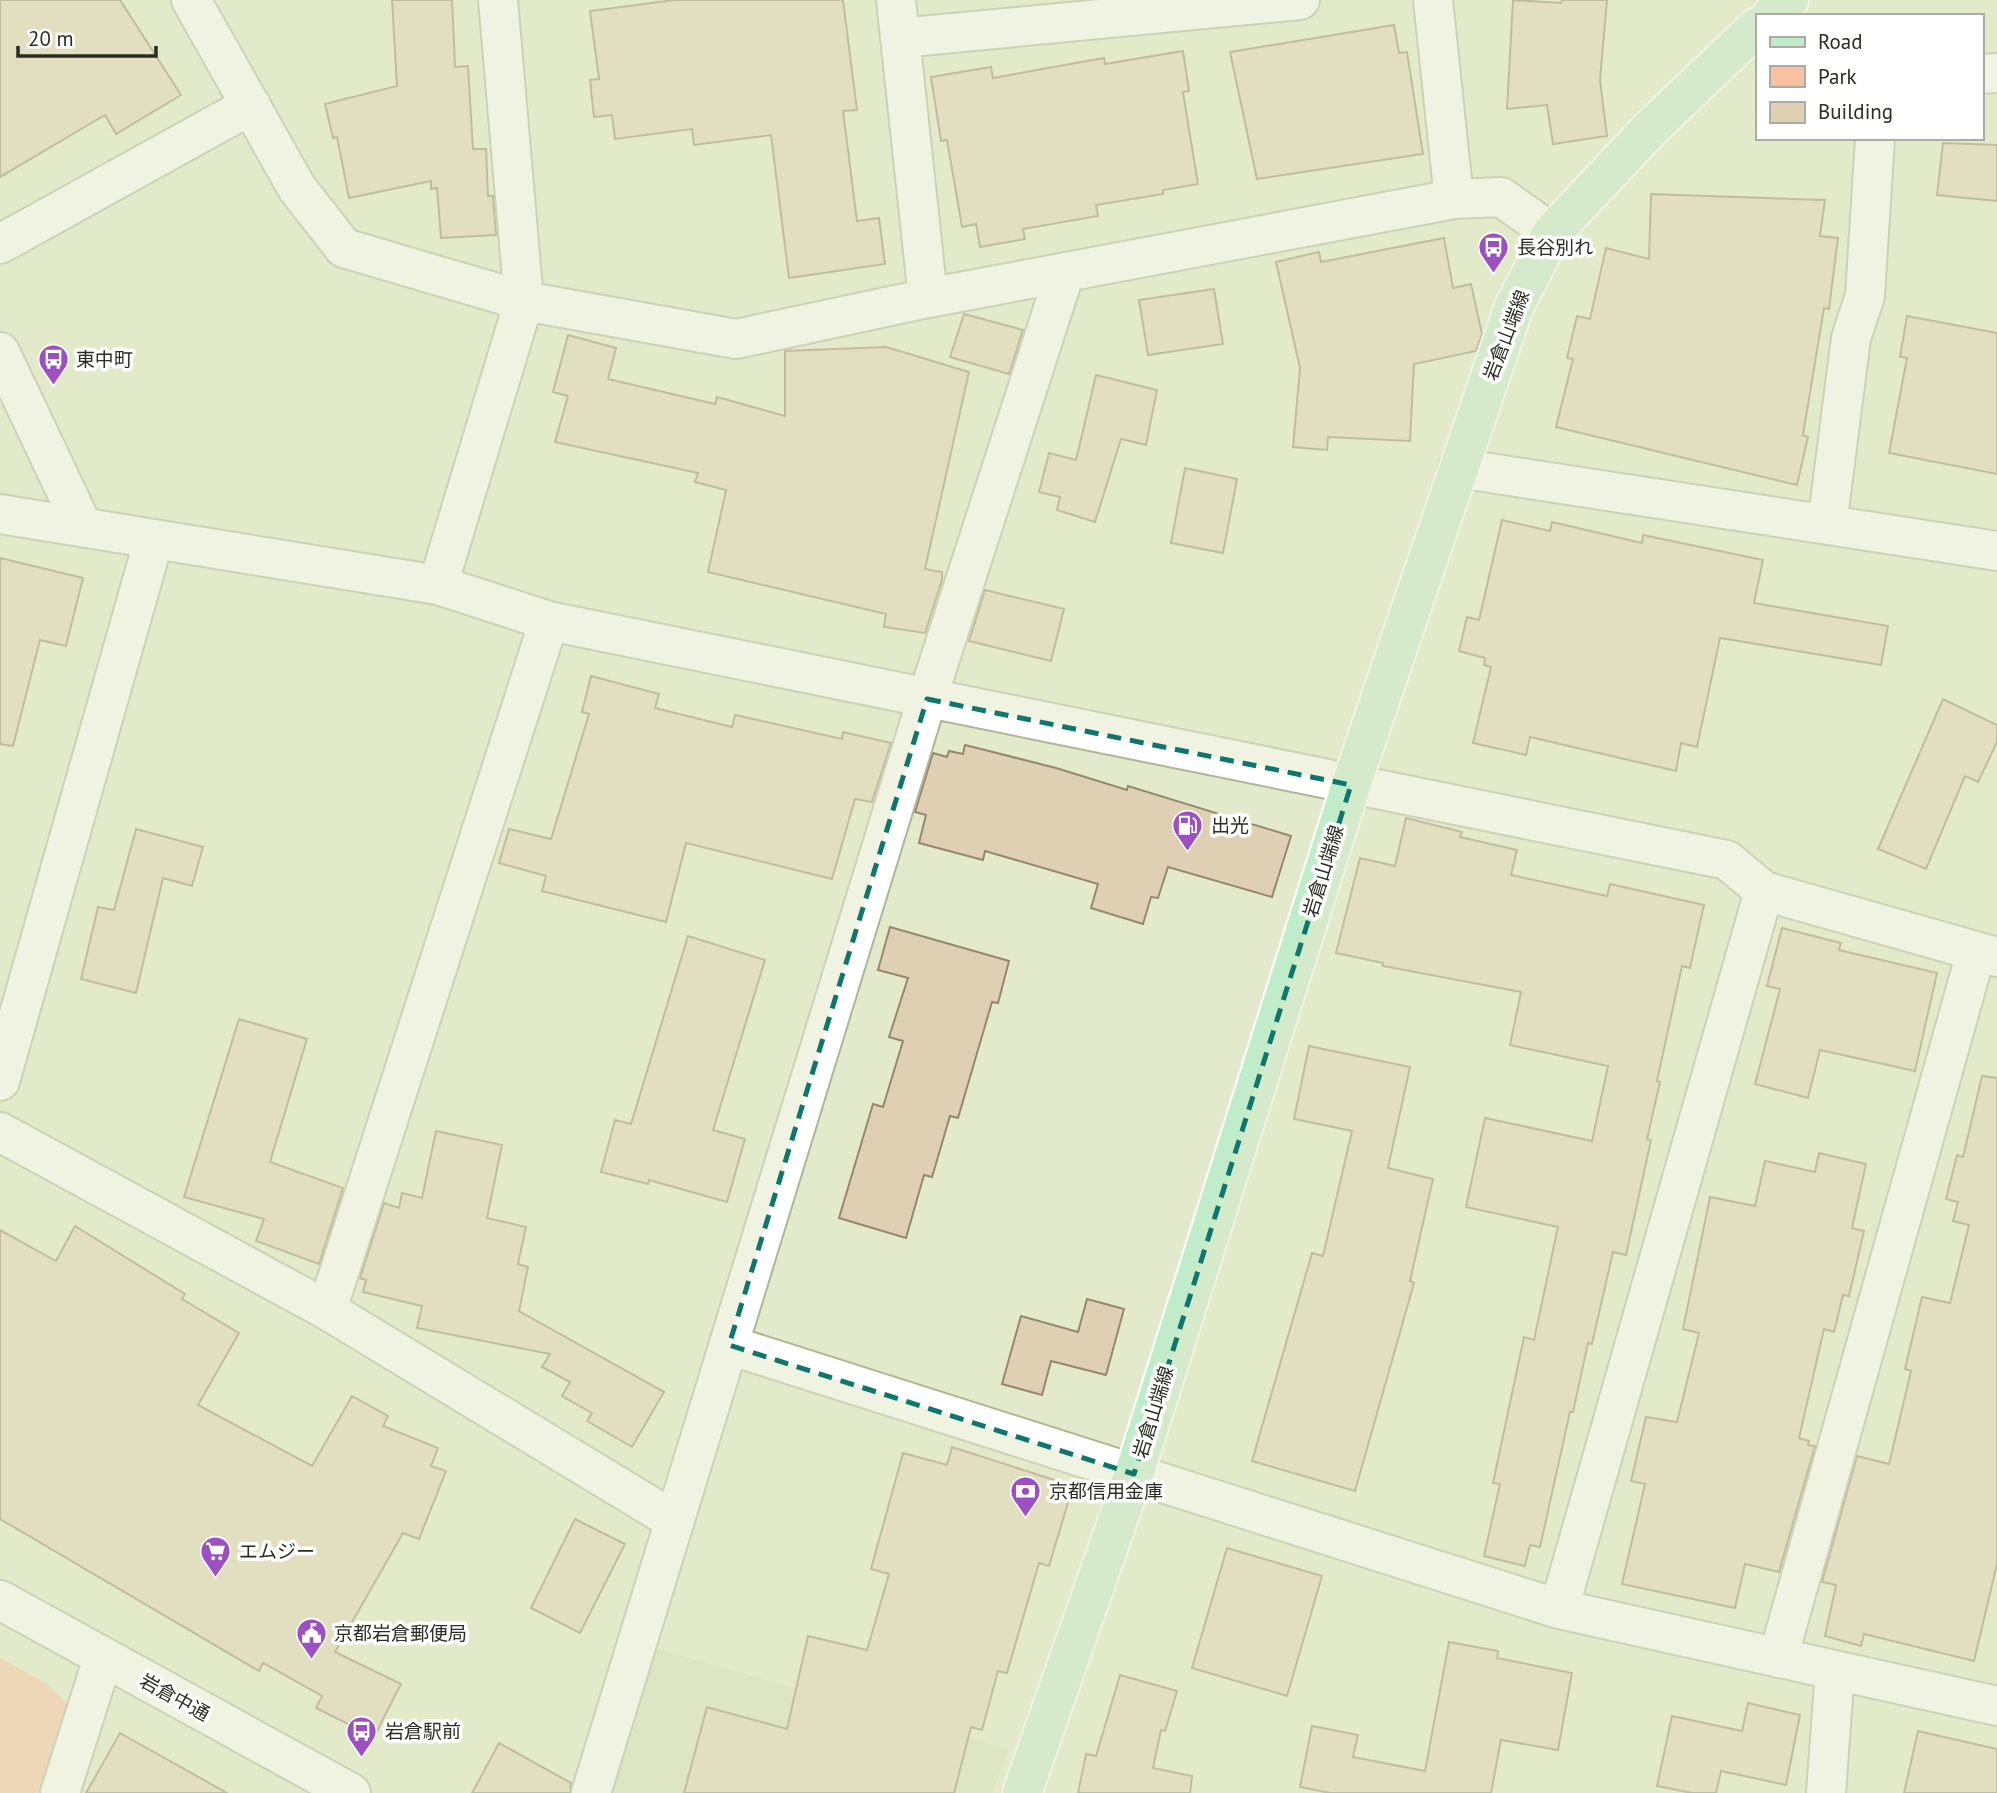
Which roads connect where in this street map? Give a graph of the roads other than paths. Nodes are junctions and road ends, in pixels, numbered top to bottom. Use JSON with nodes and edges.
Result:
{"nodes":[{"id":1,"x":191,"y":0,"type":"edge"},
{"id":2,"x":498,"y":0,"type":"edge"},
{"id":3,"x":895,"y":0,"type":"edge"},
{"id":4,"x":1300,"y":0,"type":"edge"},
{"id":5,"x":1433,"y":0,"type":"edge"},
{"id":6,"x":1789,"y":0,"type":"edge"},
{"id":7,"x":1773,"y":14,"type":"edge"},
{"id":8,"x":1756,"y":29,"type":"edge"},
{"id":9,"x":900,"y":38,"type":"junction"},
{"id":10,"x":251,"y":105,"type":"junction"},
{"id":11,"x":1875,"y":140,"type":"edge"},
{"id":12,"x":1454,"y":199,"type":"junction"},
{"id":13,"x":1552,"y":233,"type":"junction"},
{"id":14,"x":0,"y":244,"type":"edge"},
{"id":15,"x":1065,"y":272,"type":"junction"},
{"id":16,"x":928,"y":298,"type":"junction"},
{"id":17,"x":524,"y":301,"type":"junction"},
{"id":18,"x":0,"y":352,"type":"edge"},
{"id":19,"x":1458,"y":468,"type":"junction"},
{"id":20,"x":0,"y":514,"type":"edge"},
{"id":21,"x":1827,"y":525,"type":"junction"},
{"id":22,"x":83,"y":527,"type":"junction"},
{"id":23,"x":154,"y":539,"type":"junction"},
{"id":24,"x":1997,"y":551,"type":"edge"},
{"id":25,"x":438,"y":585,"type":"junction"},
{"id":26,"x":549,"y":621,"type":"junction"},
{"id":27,"x":927,"y":699,"type":"junction"},
{"id":28,"x":1351,"y":785,"type":"junction"},
{"id":29,"x":1764,"y":891,"type":"junction"},
{"id":30,"x":1987,"y":955,"type":"edge"},
{"id":31,"x":0,"y":1081,"type":"edge"},
{"id":32,"x":0,"y":1132,"type":"edge"},
{"id":33,"x":327,"y":1311,"type":"junction"},
{"id":34,"x":729,"y":1345,"type":"junction"},
{"id":35,"x":1134,"y":1474,"type":"junction"},
{"id":36,"x":675,"y":1521,"type":"junction"},
{"id":37,"x":0,"y":1600,"type":"edge"},
{"id":38,"x":1559,"y":1609,"type":"junction"},
{"id":39,"x":103,"y":1658,"type":"junction"},
{"id":40,"x":1778,"y":1658,"type":"junction"},
{"id":41,"x":1835,"y":1670,"type":"junction"},
{"id":42,"x":1997,"y":1705,"type":"edge"},
{"id":43,"x":60,"y":1793,"type":"edge"},
{"id":44,"x":351,"y":1793,"type":"edge"},
{"id":45,"x":591,"y":1793,"type":"edge"},
{"id":46,"x":1022,"y":1793,"type":"edge"},
{"id":47,"x":1826,"y":1793,"type":"edge"}],
"edges":[{"from":1,"to":10,"type":"street"},
{"from":2,"to":17,"type":"street"},
{"from":3,"to":9,"type":"street"},
{"from":4,"to":9,"type":"street"},
{"from":5,"to":12,"type":"street"},
{"from":6,"to":7,"type":"main road","name":"岩倉山端線"},
{"from":8,"to":13,"type":"main road","name":"岩倉山端線"},
{"from":9,"to":16,"type":"street"},
{"from":10,"to":14,"type":"street"},
{"from":10,"to":17,"type":"street"},
{"from":11,"to":21,"type":"street"},
{"from":12,"to":13,"type":"street"},
{"from":12,"to":15,"type":"street"},
{"from":13,"to":19,"type":"main road","name":"岩倉山端線"},
{"from":15,"to":16,"type":"street"},
{"from":15,"to":27,"type":"street"},
{"from":16,"to":17,"type":"street"},
{"from":17,"to":25,"type":"street"},
{"from":18,"to":22,"type":"street"},
{"from":19,"to":21,"type":"street"},
{"from":19,"to":28,"type":"main road","name":"岩倉山端線"},
{"from":20,"to":22,"type":"street"},
{"from":21,"to":24,"type":"street"},
{"from":22,"to":23,"type":"street"},
{"from":23,"to":25,"type":"street"},
{"from":23,"to":31,"type":"street"},
{"from":25,"to":26,"type":"street"},
{"from":26,"to":27,"type":"street"},
{"from":26,"to":33,"type":"street"},
{"from":27,"to":28,"type":"street"},
{"from":27,"to":34,"type":"street"},
{"from":28,"to":29,"type":"street"},
{"from":28,"to":35,"type":"main road","name":"岩倉山端線"},
{"from":29,"to":30,"type":"street"},
{"from":29,"to":38,"type":"street"},
{"from":30,"to":40,"type":"street"},
{"from":32,"to":33,"type":"street"},
{"from":33,"to":36,"type":"street"},
{"from":34,"to":35,"type":"street"},
{"from":34,"to":36,"type":"street"},
{"from":35,"to":38,"type":"street"},
{"from":35,"to":46,"type":"main road","name":"岩倉山端線"},
{"from":36,"to":45,"type":"street"},
{"from":37,"to":39,"type":"street","name":"岩倉中通"},
{"from":38,"to":40,"type":"street"},
{"from":39,"to":43,"type":"street"},
{"from":39,"to":44,"type":"street","name":"岩倉中通"},
{"from":40,"to":41,"type":"street"},
{"from":41,"to":42,"type":"street"},
{"from":41,"to":47,"type":"street"}]}
